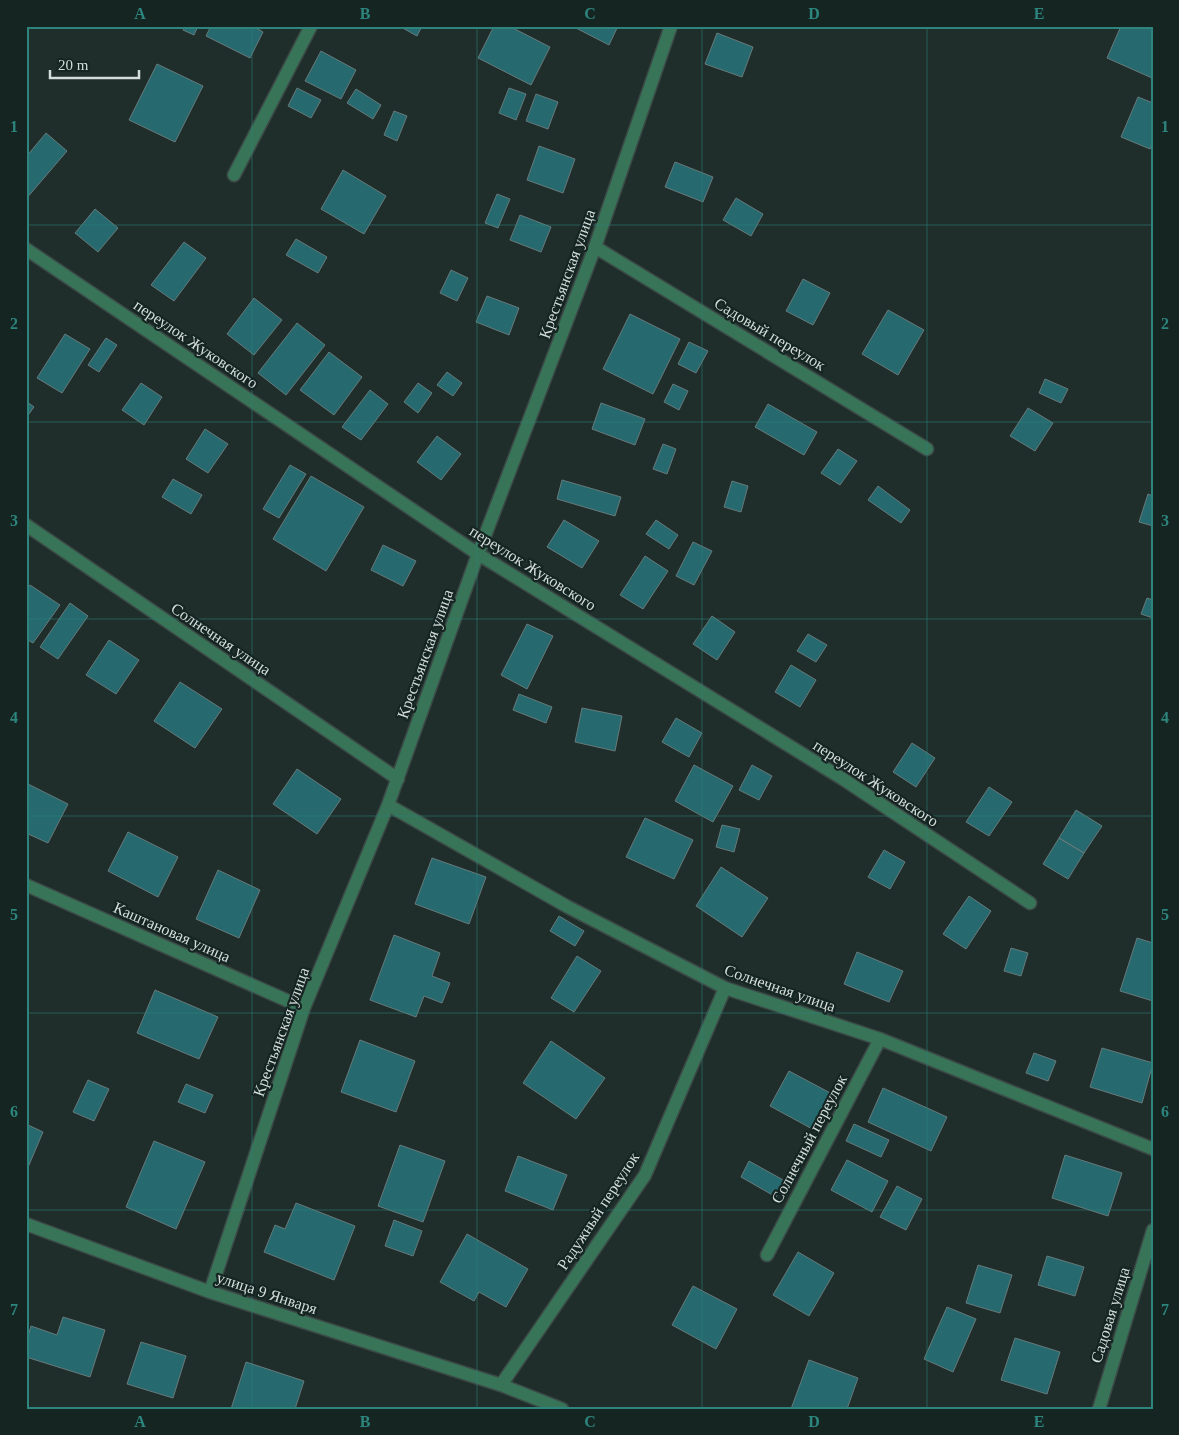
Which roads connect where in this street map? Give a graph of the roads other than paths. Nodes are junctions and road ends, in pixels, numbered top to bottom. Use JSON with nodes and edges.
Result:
{"nodes":[{"id":1,"x":311,"y":26,"type":"edge"},
{"id":2,"x":671,"y":26,"type":"edge"},
{"id":3,"x":234,"y":175,"type":"dead end"},
{"id":4,"x":595,"y":247,"type":"junction"},
{"id":5,"x":26,"y":250,"type":"edge"},
{"id":6,"x":928,"y":450,"type":"dead end"},
{"id":7,"x":26,"y":525,"type":"edge"},
{"id":8,"x":478,"y":554,"type":"junction"},
{"id":9,"x":398,"y":779,"type":"junction"},
{"id":10,"x":388,"y":805,"type":"junction"},
{"id":11,"x":26,"y":885,"type":"edge"},
{"id":12,"x":1030,"y":903,"type":"dead end"},
{"id":13,"x":725,"y":988,"type":"junction"},
{"id":14,"x":304,"y":1008,"type":"junction"},
{"id":15,"x":880,"y":1039,"type":"junction"},
{"id":16,"x":1153,"y":1149,"type":"edge"},
{"id":17,"x":26,"y":1224,"type":"edge"},
{"id":18,"x":1153,"y":1230,"type":"edge"},
{"id":19,"x":767,"y":1255,"type":"dead end"},
{"id":20,"x":210,"y":1292,"type":"junction"},
{"id":21,"x":501,"y":1384,"type":"junction"},
{"id":22,"x":562,"y":1409,"type":"edge"},
{"id":23,"x":1099,"y":1409,"type":"edge"}],
"edges":[{"from":1,"to":3,"type":"street"},
{"from":2,"to":4,"type":"street","name":"Крестьянская улица"},
{"from":4,"to":6,"type":"street","name":"Садовый переулок"},
{"from":4,"to":8,"type":"street","name":"Крестьянская улица"},
{"from":5,"to":8,"type":"street","name":"переулок Жуковского"},
{"from":7,"to":9,"type":"street","name":"Солнечная улица"},
{"from":8,"to":9,"type":"street","name":"Крестьянская улица"},
{"from":8,"to":12,"type":"street","name":"переулок Жуковского"},
{"from":9,"to":10,"type":"street","name":"Крестьянская улица"},
{"from":10,"to":13,"type":"street","name":"Солнечная улица"},
{"from":10,"to":14,"type":"street","name":"Крестьянская улица"},
{"from":11,"to":14,"type":"street","name":"Каштановая улица"},
{"from":13,"to":15,"type":"street","name":"Солнечная улица"},
{"from":13,"to":21,"type":"street","name":"Радужный переулок"},
{"from":14,"to":20,"type":"street","name":"Крестьянская улица"},
{"from":15,"to":16,"type":"street","name":"Солнечная улица"},
{"from":15,"to":19,"type":"street","name":"Солнечный переулок"},
{"from":17,"to":20,"type":"street","name":"улица 9 Января"},
{"from":18,"to":23,"type":"street","name":"Садовая улица"},
{"from":20,"to":21,"type":"street","name":"улица 9 Января"},
{"from":21,"to":22,"type":"street","name":"улица 9 Января"}]}
